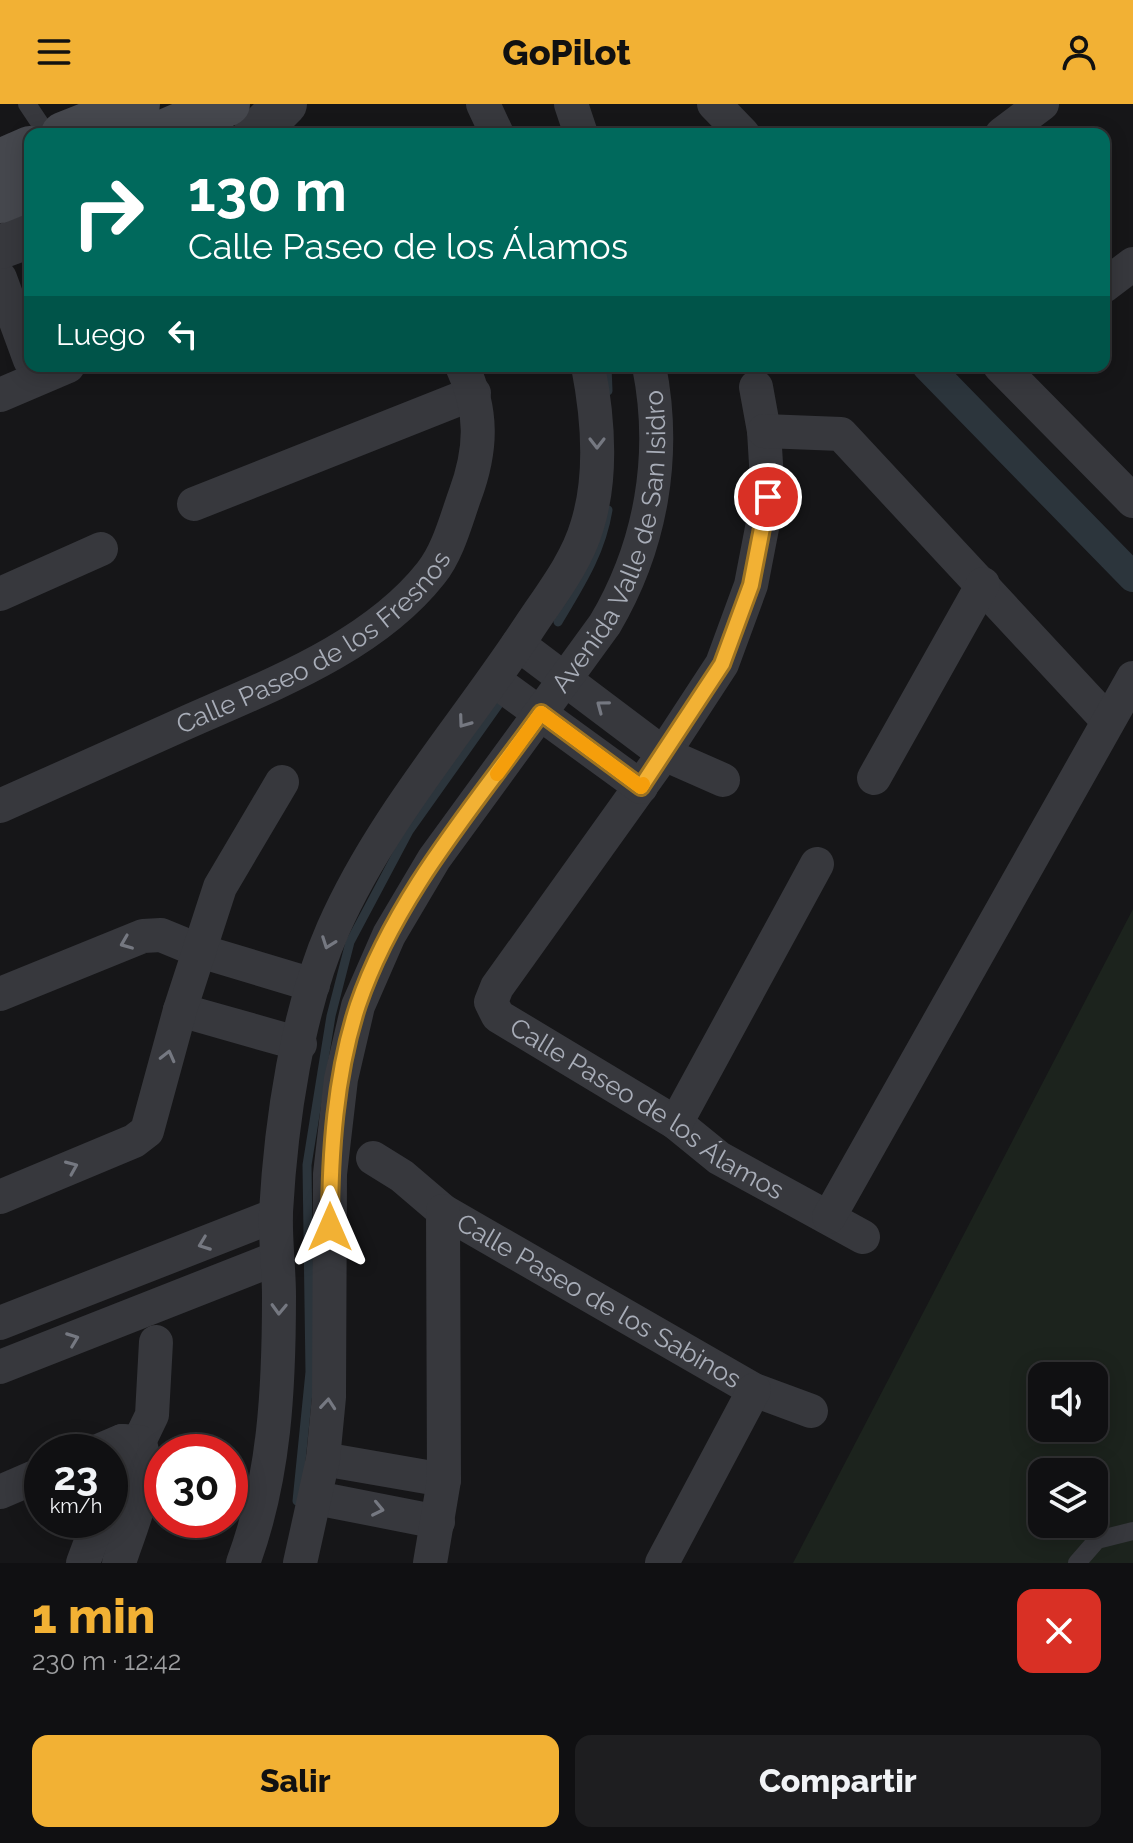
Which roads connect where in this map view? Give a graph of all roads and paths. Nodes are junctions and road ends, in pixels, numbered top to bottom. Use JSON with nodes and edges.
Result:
{"nodes":[{"id":1,"x":27,"y":104,"type":"edge"},
{"id":2,"x":228,"y":104,"type":"edge"},
{"id":3,"x":285,"y":104,"type":"edge"},
{"id":4,"x":483,"y":104,"type":"edge"},
{"id":5,"x":571,"y":104,"type":"edge"},
{"id":6,"x":714,"y":104,"type":"edge"},
{"id":7,"x":1042,"y":104,"type":"edge"},
{"id":8,"x":43,"y":128,"type":"edge"},
{"id":9,"x":172,"y":128,"type":"edge"},
{"id":10,"x":261,"y":128,"type":"edge"},
{"id":11,"x":494,"y":128,"type":"edge"},
{"id":12,"x":579,"y":128,"type":"edge"},
{"id":13,"x":737,"y":128,"type":"edge"},
{"id":14,"x":1010,"y":128,"type":"edge"},
{"id":15,"x":17,"y":191,"type":"edge"},
{"id":16,"x":0,"y":247,"type":"edge"},
{"id":17,"x":1133,"y":264,"type":"edge"},
{"id":18,"x":0,"y":278,"type":"edge"},
{"id":19,"x":1110,"y":281,"type":"edge"},
{"id":20,"x":24,"y":344,"type":"edge"},
{"id":21,"x":29,"y":372,"type":"edge"},
{"id":22,"x":589,"y":372,"type":"edge"},
{"id":23,"x":650,"y":372,"type":"edge"},
{"id":24,"x":1006,"y":372,"type":"edge"},
{"id":25,"x":468,"y":380,"type":"edge"},
{"id":26,"x":756,"y":387,"type":"dead end"},
{"id":27,"x":0,"y":395,"type":"edge"},
{"id":28,"x":764,"y":431,"type":"junction"},
{"id":29,"x":1133,"y":501,"type":"edge"},
{"id":30,"x":194,"y":504,"type":"dead end"},
{"id":31,"x":101,"y":549,"type":"dead end"},
{"id":32,"x":983,"y":584,"type":"junction"},
{"id":33,"x":0,"y":594,"type":"edge"},
{"id":34,"x":518,"y":644,"type":"junction"},
{"id":35,"x":1133,"y":678,"type":"edge"},
{"id":36,"x":565,"y":679,"type":"junction"},
{"id":37,"x":494,"y":680,"type":"junction"},
{"id":38,"x":541,"y":713,"type":"junction"},
{"id":39,"x":1108,"y":721,"type":"junction"},
{"id":40,"x":664,"y":754,"type":"junction"},
{"id":41,"x":874,"y":778,"type":"dead end"},
{"id":42,"x":723,"y":780,"type":"dead end"},
{"id":43,"x":282,"y":782,"type":"dead end"},
{"id":44,"x":641,"y":787,"type":"junction"},
{"id":45,"x":0,"y":806,"type":"edge"},
{"id":46,"x":817,"y":864,"type":"dead end"},
{"id":47,"x":200,"y":951,"type":"junction"},
{"id":48,"x":313,"y":985,"type":"junction"},
{"id":49,"x":0,"y":994,"type":"edge"},
{"id":50,"x":180,"y":1010,"type":"junction"},
{"id":51,"x":300,"y":1044,"type":"junction"},
{"id":52,"x":676,"y":1123,"type":"junction"},
{"id":53,"x":373,"y":1158,"type":"dead end"},
{"id":54,"x":0,"y":1197,"type":"edge"},
{"id":55,"x":443,"y":1211,"type":"junction"},
{"id":56,"x":276,"y":1215,"type":"junction"},
{"id":57,"x":829,"y":1217,"type":"junction"},
{"id":58,"x":863,"y":1237,"type":"dead end"},
{"id":59,"x":277,"y":1258,"type":"junction"},
{"id":60,"x":0,"y":1323,"type":"edge"},
{"id":61,"x":156,"y":1342,"type":"dead end"},
{"id":62,"x":0,"y":1367,"type":"edge"},
{"id":63,"x":754,"y":1390,"type":"junction"},
{"id":64,"x":811,"y":1411,"type":"dead end"},
{"id":65,"x":128,"y":1437,"type":"edge"},
{"id":66,"x":128,"y":1449,"type":"edge"},
{"id":67,"x":323,"y":1459,"type":"junction"},
{"id":68,"x":444,"y":1480,"type":"junction"},
{"id":69,"x":24,"y":1482,"type":"edge"},
{"id":70,"x":0,"y":1492,"type":"edge"},
{"id":71,"x":316,"y":1498,"type":"junction"},
{"id":72,"x":438,"y":1522,"type":"junction"},
{"id":73,"x":1133,"y":1531,"type":"edge"},
{"id":74,"x":128,"y":1534,"type":"edge"},
{"id":75,"x":92,"y":1538,"type":"edge"},
{"id":76,"x":127,"y":1538,"type":"edge"},
{"id":77,"x":83,"y":1563,"type":"edge"},
{"id":78,"x":119,"y":1563,"type":"edge"},
{"id":79,"x":243,"y":1563,"type":"edge"},
{"id":80,"x":300,"y":1563,"type":"edge"},
{"id":81,"x":430,"y":1563,"type":"edge"},
{"id":82,"x":662,"y":1563,"type":"edge"},
{"id":83,"x":1077,"y":1563,"type":"edge"}],
"edges":[{"from":1,"to":8,"type":"lane"},
{"from":2,"to":9,"type":"main road"},
{"from":3,"to":10,"type":"street"},
{"from":4,"to":11,"type":"street"},
{"from":5,"to":12,"type":"street"},
{"from":6,"to":13,"type":"street"},
{"from":7,"to":14,"type":"street"},
{"from":15,"to":16,"type":"street"},
{"from":17,"to":19,"type":"street"},
{"from":18,"to":20,"type":"street"},
{"from":21,"to":27,"type":"street"},
{"from":22,"to":34,"type":"street","name":"Avenida Valle de San Isidro","one_way":true},
{"from":23,"to":36,"type":"street","name":"Avenida Valle de San Isidro"},
{"from":24,"to":29,"type":"street"},
{"from":25,"to":30,"type":"street"},
{"from":25,"to":45,"type":"street","name":"Calle Paseo de los Fresnos"},
{"from":26,"to":28,"type":"street","name":"Calle Paseo de los Álamos"},
{"from":28,"to":32,"type":"street"},
{"from":28,"to":40,"type":"street","name":"Calle Paseo de los Álamos"},
{"from":31,"to":33,"type":"street"},
{"from":32,"to":39,"type":"street"},
{"from":32,"to":41,"type":"street"},
{"from":34,"to":36,"type":"street"},
{"from":34,"to":37,"type":"street","name":"Avenida Valle de San Isidro"},
{"from":35,"to":39,"type":"street"},
{"from":36,"to":38,"type":"street","name":"Avenida Valle de San Isidro"},
{"from":40,"to":36,"type":"street","one_way":true},
{"from":37,"to":38,"type":"street"},
{"from":37,"to":48,"type":"street","name":"Avenida Valle de San Isidro","one_way":true},
{"from":38,"to":44,"type":"street"},
{"from":67,"to":38,"type":"street","name":"Avenida Valle de San Isidro","one_way":true},
{"from":39,"to":57,"type":"street"},
{"from":40,"to":42,"type":"street"},
{"from":40,"to":44,"type":"street","name":"Calle Paseo de los Álamos"},
{"from":43,"to":47,"type":"street"},
{"from":44,"to":52,"type":"street","name":"Calle Paseo de los Álamos"},
{"from":46,"to":52,"type":"street"},
{"from":47,"to":48,"type":"street"},
{"from":47,"to":49,"type":"street","one_way":true},
{"from":47,"to":50,"type":"street"},
{"from":48,"to":51,"type":"street","name":"Avenida Valle de San Isidro"},
{"from":50,"to":51,"type":"street"},
{"from":54,"to":50,"type":"street","one_way":true},
{"from":51,"to":56,"type":"street","name":"Avenida Valle de San Isidro"},
{"from":52,"to":57,"type":"street","name":"Calle Paseo de los Álamos"},
{"from":53,"to":55,"type":"street","name":"Calle Paseo de los Sabinos"},
{"from":55,"to":63,"type":"street","name":"Calle Paseo de los Sabinos"},
{"from":55,"to":68,"type":"street","name":"Calle Paseo de los Sabinos"},
{"from":56,"to":59,"type":"street","name":"Avenida Valle de San Isidro"},
{"from":56,"to":60,"type":"street","one_way":true},
{"from":57,"to":58,"type":"street","name":"Calle Paseo de los Álamos"},
{"from":62,"to":59,"type":"street","one_way":true},
{"from":59,"to":79,"type":"street","name":"Avenida Valle de San Isidro","one_way":true},
{"from":61,"to":65,"type":"street"},
{"from":63,"to":64,"type":"street","name":"Calle Paseo de los Sabinos"},
{"from":63,"to":82,"type":"street","name":"Calle Paseo de los Sabinos"},
{"from":66,"to":74,"type":"street"},
{"from":67,"to":68,"type":"street"},
{"from":67,"to":71,"type":"street","name":"Avenida Valle de San Isidro"},
{"from":68,"to":72,"type":"street","name":"Calle Paseo de los Sabinos"},
{"from":69,"to":70,"type":"street"},
{"from":71,"to":72,"type":"street","one_way":true},
{"from":71,"to":80,"type":"street","name":"Avenida Valle de San Isidro"},
{"from":72,"to":81,"type":"street","name":"Calle Paseo de los Sabinos"},
{"from":73,"to":83,"type":"lane"},
{"from":75,"to":77,"type":"street"},
{"from":76,"to":78,"type":"street"}]}
